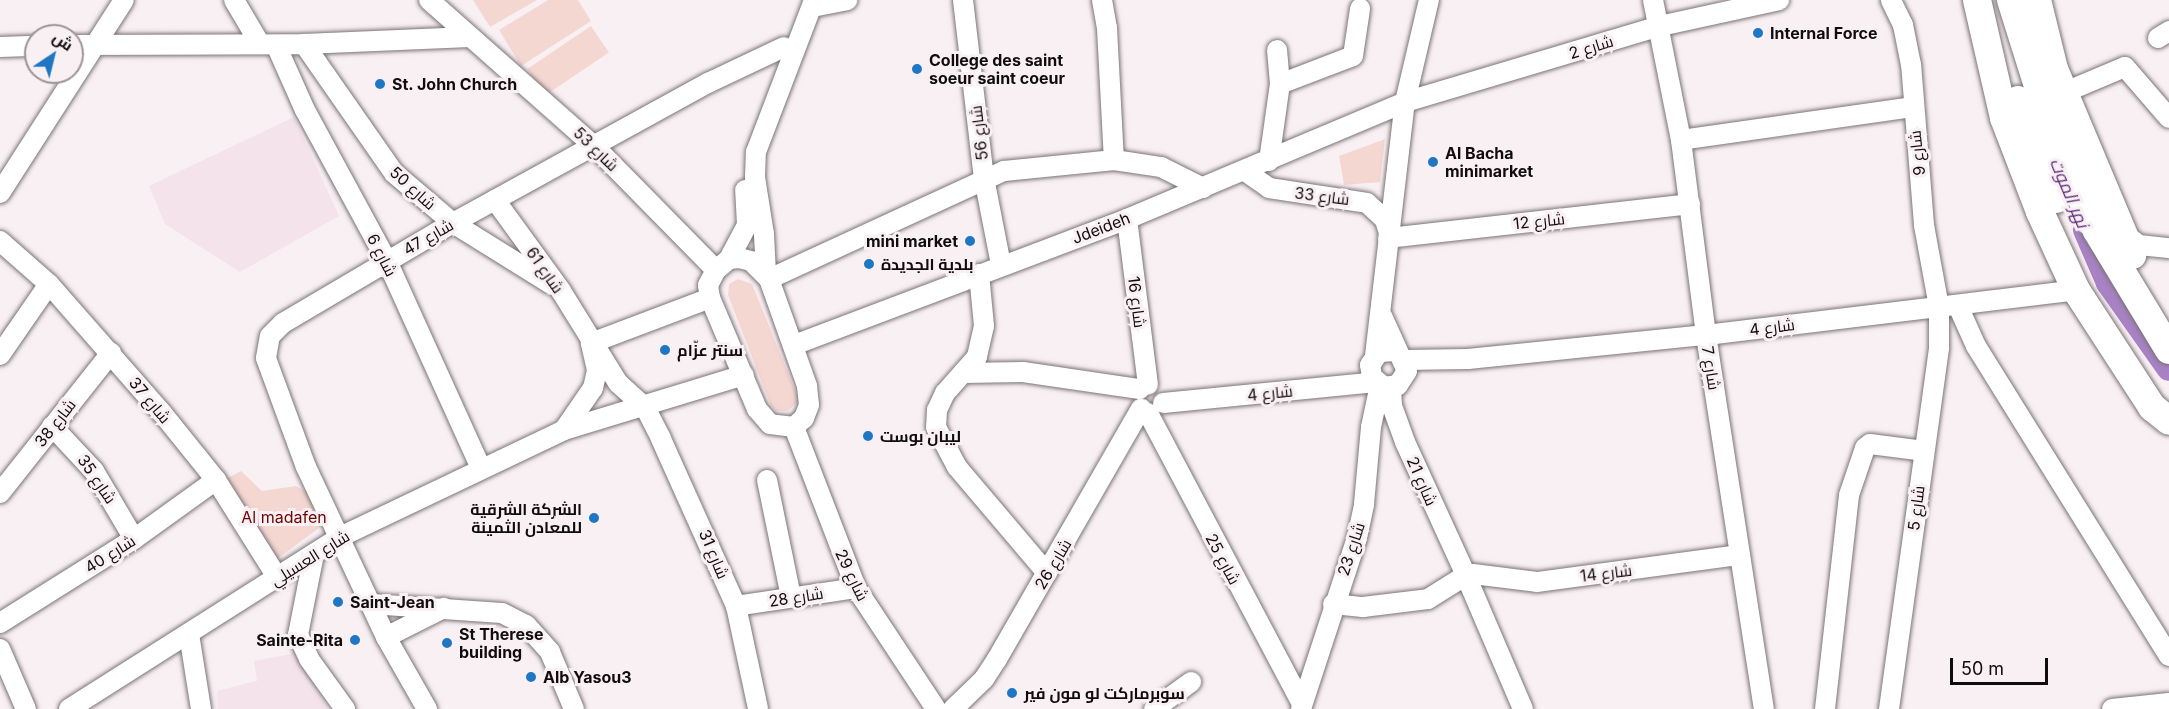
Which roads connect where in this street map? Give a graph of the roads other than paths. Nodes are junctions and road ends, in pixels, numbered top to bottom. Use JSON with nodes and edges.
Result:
{"nodes":[{"id":1,"x":109,"y":0,"type":"edge"},
{"id":2,"x":124,"y":0,"type":"edge"},
{"id":3,"x":234,"y":0,"type":"edge"},
{"id":4,"x":847,"y":0,"type":"edge"},
{"id":5,"x":963,"y":0,"type":"edge"},
{"id":6,"x":1102,"y":0,"type":"edge"},
{"id":7,"x":1429,"y":0,"type":"edge"},
{"id":8,"x":1653,"y":0,"type":"edge"},
{"id":9,"x":1779,"y":0,"type":"edge"},
{"id":10,"x":1891,"y":0,"type":"edge"},
{"id":11,"x":1977,"y":0,"type":"edge"},
{"id":12,"x":1989,"y":0,"type":"edge"},
{"id":13,"x":2012,"y":0,"type":"edge"},
{"id":14,"x":2037,"y":0,"type":"edge"},
{"id":15,"x":435,"y":2,"type":"edge"},
{"id":16,"x":809,"y":2,"type":"edge"},
{"id":17,"x":1360,"y":9,"type":"dead end"},
{"id":18,"x":112,"y":20,"type":"junction"},
{"id":19,"x":1660,"y":26,"type":"junction"},
{"id":20,"x":470,"y":37,"type":"junction"},
{"id":21,"x":84,"y":44,"type":"edge"},
{"id":22,"x":129,"y":44,"type":"junction"},
{"id":23,"x":268,"y":44,"type":"junction"},
{"id":24,"x":304,"y":44,"type":"junction"},
{"id":25,"x":24,"y":46,"type":"edge"},
{"id":26,"x":84,"y":46,"type":"edge"},
{"id":27,"x":0,"y":47,"type":"edge"},
{"id":28,"x":784,"y":47,"type":"junction"},
{"id":29,"x":84,"y":49,"type":"edge"},
{"id":30,"x":1276,"y":50,"type":"dead end"},
{"id":31,"x":59,"y":84,"type":"edge"},
{"id":32,"x":61,"y":84,"type":"edge"},
{"id":33,"x":1280,"y":84,"type":"junction"},
{"id":34,"x":2063,"y":93,"type":"junction"},
{"id":35,"x":1405,"y":102,"type":"junction"},
{"id":36,"x":1913,"y":107,"type":"junction"},
{"id":37,"x":2169,"y":118,"type":"edge"},
{"id":38,"x":1681,"y":140,"type":"junction"},
{"id":39,"x":594,"y":146,"type":"junction"},
{"id":40,"x":1114,"y":160,"type":"junction"},
{"id":41,"x":1269,"y":161,"type":"junction"},
{"id":42,"x":1245,"y":171,"type":"junction"},
{"id":43,"x":984,"y":178,"type":"junction"},
{"id":44,"x":1203,"y":188,"type":"junction"},
{"id":45,"x":0,"y":192,"type":"edge"},
{"id":46,"x":495,"y":200,"type":"junction"},
{"id":47,"x":1690,"y":204,"type":"junction"},
{"id":48,"x":1127,"y":219,"type":"junction"},
{"id":49,"x":453,"y":223,"type":"junction"},
{"id":50,"x":2116,"y":227,"type":"junction"},
{"id":51,"x":1389,"y":235,"type":"junction"},
{"id":52,"x":0,"y":241,"type":"edge"},
{"id":53,"x":2169,"y":248,"type":"edge"},
{"id":54,"x":387,"y":261,"type":"junction"},
{"id":55,"x":723,"y":264,"type":"junction"},
{"id":56,"x":1001,"y":265,"type":"junction"},
{"id":57,"x":979,"y":274,"type":"junction"},
{"id":58,"x":767,"y":276,"type":"junction"},
{"id":59,"x":2080,"y":277,"type":"junction"},
{"id":60,"x":49,"y":284,"type":"junction"},
{"id":61,"x":561,"y":291,"type":"junction"},
{"id":62,"x":710,"y":298,"type":"junction"},
{"id":63,"x":1948,"y":307,"type":"junction"},
{"id":64,"x":1380,"y":310,"type":"junction"},
{"id":65,"x":2169,"y":323,"type":"edge"},
{"id":66,"x":1706,"y":335,"type":"junction"},
{"id":67,"x":591,"y":343,"type":"junction"},
{"id":68,"x":794,"y":345,"type":"junction"},
{"id":69,"x":2169,"y":350,"type":"edge"},
{"id":70,"x":111,"y":353,"type":"junction"},
{"id":71,"x":0,"y":355,"type":"edge"},
{"id":72,"x":1401,"y":356,"type":"junction"},
{"id":73,"x":1468,"y":359,"type":"junction"},
{"id":74,"x":963,"y":373,"type":"junction"},
{"id":75,"x":744,"y":375,"type":"junction"},
{"id":76,"x":1383,"y":377,"type":"junction"},
{"id":77,"x":1151,"y":399,"type":"junction"},
{"id":78,"x":645,"y":408,"type":"junction"},
{"id":79,"x":2169,"y":413,"type":"edge"},
{"id":80,"x":2169,"y":421,"type":"edge"},
{"id":81,"x":52,"y":426,"type":"junction"},
{"id":82,"x":794,"y":427,"type":"junction"},
{"id":83,"x":564,"y":430,"type":"junction"},
{"id":84,"x":1924,"y":451,"type":"junction"},
{"id":85,"x":481,"y":468,"type":"junction"},
{"id":86,"x":216,"y":480,"type":"junction"},
{"id":87,"x":767,"y":480,"type":"dead end"},
{"id":88,"x":0,"y":493,"type":"edge"},
{"id":89,"x":338,"y":538,"type":"junction"},
{"id":90,"x":134,"y":539,"type":"junction"},
{"id":91,"x":314,"y":554,"type":"junction"},
{"id":92,"x":1739,"y":555,"type":"junction"},
{"id":93,"x":1047,"y":573,"type":"junction"},
{"id":94,"x":278,"y":577,"type":"junction"},
{"id":95,"x":1467,"y":577,"type":"junction"},
{"id":96,"x":856,"y":588,"type":"junction"},
{"id":97,"x":791,"y":597,"type":"junction"},
{"id":98,"x":371,"y":603,"type":"junction"},
{"id":99,"x":1332,"y":604,"type":"junction"},
{"id":100,"x":447,"y":606,"type":"junction"},
{"id":101,"x":736,"y":606,"type":"junction"},
{"id":102,"x":0,"y":623,"type":"edge"},
{"id":103,"x":189,"y":634,"type":"junction"},
{"id":104,"x":386,"y":637,"type":"junction"},
{"id":105,"x":0,"y":649,"type":"edge"},
{"id":106,"x":2169,"y":656,"type":"edge"},
{"id":107,"x":1191,"y":681,"type":"dead end"},
{"id":108,"x":2169,"y":703,"type":"edge"},
{"id":109,"x":1301,"y":706,"type":"edge"},
{"id":110,"x":26,"y":709,"type":"edge"},
{"id":111,"x":69,"y":709,"type":"edge"},
{"id":112,"x":201,"y":709,"type":"edge"},
{"id":113,"x":345,"y":709,"type":"edge"},
{"id":114,"x":427,"y":709,"type":"edge"},
{"id":115,"x":574,"y":709,"type":"edge"},
{"id":116,"x":758,"y":709,"type":"edge"},
{"id":117,"x":936,"y":709,"type":"edge"},
{"id":118,"x":953,"y":709,"type":"edge"},
{"id":119,"x":1154,"y":709,"type":"edge"},
{"id":120,"x":1523,"y":709,"type":"edge"},
{"id":121,"x":1764,"y":709,"type":"edge"},
{"id":122,"x":1825,"y":709,"type":"edge"},
{"id":123,"x":1889,"y":709,"type":"edge"},
{"id":124,"x":2112,"y":709,"type":"edge"}],
"edges":[{"from":1,"to":21,"type":"street"},
{"from":2,"to":18,"type":"street"},
{"from":3,"to":23,"type":"street","name":"شارع 6"},
{"from":4,"to":16,"type":"street"},
{"from":5,"to":43,"type":"street","name":"شارع 56"},
{"from":6,"to":40,"type":"street"},
{"from":7,"to":35,"type":"street"},
{"from":8,"to":19,"type":"street","name":"شارع 7"},
{"from":9,"to":19,"type":"street","name":"شارع 2"},
{"from":10,"to":36,"type":"street","name":"شارع 9"},
{"from":11,"to":59,"type":"highway"},
{"from":12,"to":59,"type":"highway"},
{"from":13,"to":69,"type":"highway"},
{"from":14,"to":34,"type":"highway"},
{"from":15,"to":20,"type":"street","name":"شارع 53"},
{"from":16,"to":28,"type":"street"},
{"from":16,"to":58,"type":"street"},
{"from":17,"to":33,"type":"street"},
{"from":18,"to":22,"type":"street"},
{"from":18,"to":26,"type":"street"},
{"from":19,"to":35,"type":"street","name":"شارع 2"},
{"from":19,"to":38,"type":"street","name":"شارع 7"},
{"from":20,"to":24,"type":"street"},
{"from":20,"to":39,"type":"street","name":"شارع 53"},
{"from":22,"to":23,"type":"street"},
{"from":22,"to":29,"type":"street"},
{"from":23,"to":24,"type":"street"},
{"from":23,"to":54,"type":"street","name":"شارع 6"},
{"from":24,"to":49,"type":"street","name":"شارع 50"},
{"from":25,"to":27,"type":"street"},
{"from":28,"to":39,"type":"street","name":"شارع 47"},
{"from":28,"to":55,"type":"street"},
{"from":30,"to":33,"type":"street"},
{"from":31,"to":45,"type":"street"},
{"from":32,"to":45,"type":"street"},
{"from":33,"to":41,"type":"street"},
{"from":34,"to":37,"type":"street"},
{"from":34,"to":50,"type":"highway"},
{"from":35,"to":41,"type":"street","name":"Jdeideh"},
{"from":35,"to":51,"type":"street"},
{"from":36,"to":38,"type":"street"},
{"from":36,"to":63,"type":"street","name":"شارع 9"},
{"from":38,"to":47,"type":"street","name":"شارع 7"},
{"from":39,"to":46,"type":"street","name":"شارع 47"},
{"from":39,"to":55,"type":"street","name":"شارع 53"},
{"from":40,"to":43,"type":"street"},
{"from":40,"to":44,"type":"street"},
{"from":41,"to":42,"type":"street","name":"Jdeideh"},
{"from":42,"to":44,"type":"street","name":"Jdeideh"},
{"from":42,"to":51,"type":"street","name":"شارع 33"},
{"from":43,"to":56,"type":"street","name":"شارع 56"},
{"from":43,"to":58,"type":"street"},
{"from":44,"to":48,"type":"street","name":"Jdeideh"},
{"from":46,"to":49,"type":"street","name":"شارع 47"},
{"from":46,"to":61,"type":"street","name":"شارع 61"},
{"from":47,"to":51,"type":"street","name":"شارع 12"},
{"from":47,"to":66,"type":"street","name":"شارع 7"},
{"from":48,"to":56,"type":"street","name":"Jdeideh"},
{"from":48,"to":77,"type":"street","name":"شارع 16"},
{"from":49,"to":54,"type":"street","name":"شارع 47"},
{"from":49,"to":61,"type":"street","name":"شارع 50"},
{"from":50,"to":53,"type":"street"},
{"from":50,"to":65,"type":"highway"},
{"from":51,"to":64,"type":"street"},
{"from":52,"to":60,"type":"street","name":"شارع 37"},
{"from":54,"to":85,"type":"street","name":"شارع 6"},
{"from":54,"to":89,"type":"street","name":"شارع 47"},
{"from":55,"to":58,"type":"street"},
{"from":55,"to":62,"type":"street"},
{"from":56,"to":57,"type":"street","name":"Jdeideh"},
{"from":57,"to":68,"type":"street","name":"Jdeideh"},
{"from":57,"to":74,"type":"street"},
{"from":58,"to":68,"type":"street"},
{"from":59,"to":63,"type":"street","name":"شارع 4"},
{"from":59,"to":79,"type":"highway"},
{"from":59,"to":80,"type":"highway"},
{"from":60,"to":70,"type":"street","name":"شارع 37"},
{"from":60,"to":71,"type":"street"},
{"from":61,"to":67,"type":"street","name":"شارع 61"},
{"from":62,"to":67,"type":"street"},
{"from":62,"to":75,"type":"street"},
{"from":63,"to":66,"type":"street","name":"شارع 4"},
{"from":63,"to":84,"type":"street","name":"شارع 5"},
{"from":63,"to":106,"type":"street"},
{"from":64,"to":72,"type":"street"},
{"from":64,"to":76,"type":"street"},
{"from":66,"to":73,"type":"street","name":"شارع 4"},
{"from":66,"to":92,"type":"street","name":"شارع 7"},
{"from":67,"to":78,"type":"street","name":"شارع 61"},
{"from":67,"to":83,"type":"street"},
{"from":68,"to":82,"type":"street"},
{"from":70,"to":81,"type":"street","name":"شارع 38"},
{"from":70,"to":86,"type":"street","name":"شارع 37"},
{"from":72,"to":73,"type":"street","name":"شارع 4"},
{"from":72,"to":76,"type":"street"},
{"from":72,"to":76,"type":"street","name":"شارع 4"},
{"from":73,"to":76,"type":"street","name":"شارع 4"},
{"from":74,"to":77,"type":"street","name":"شارع 4"},
{"from":74,"to":93,"type":"street"},
{"from":75,"to":78,"type":"street","name":"شارع العسيلي"},
{"from":75,"to":82,"type":"street"},
{"from":76,"to":77,"type":"street","name":"شارع 4"},
{"from":76,"to":95,"type":"street","name":"شارع 21"},
{"from":76,"to":99,"type":"street","name":"شارع 23"},
{"from":77,"to":93,"type":"street","name":"شارع 26"},
{"from":77,"to":109,"type":"street","name":"شارع 25"},
{"from":78,"to":83,"type":"street","name":"شارع العسيلي"},
{"from":78,"to":101,"type":"street","name":"شارع 31"},
{"from":81,"to":88,"type":"street","name":"شارع 38"},
{"from":81,"to":90,"type":"street","name":"شارع 35"},
{"from":82,"to":96,"type":"street","name":"شارع 29"},
{"from":83,"to":85,"type":"street","name":"شارع العسيلي"},
{"from":84,"to":122,"type":"street"},
{"from":84,"to":123,"type":"street","name":"شارع 5"},
{"from":85,"to":89,"type":"street","name":"شارع العسيلي"},
{"from":86,"to":90,"type":"street","name":"شارع 40"},
{"from":86,"to":94,"type":"street","name":"شارع 37"},
{"from":87,"to":97,"type":"street"},
{"from":89,"to":91,"type":"street","name":"شارع العسيلي"},
{"from":89,"to":98,"type":"street","name":"شارع 47"},
{"from":90,"to":102,"type":"street","name":"شارع 40"},
{"from":91,"to":94,"type":"street","name":"شارع العسيلي"},
{"from":91,"to":113,"type":"street"},
{"from":92,"to":95,"type":"street","name":"شارع 14"},
{"from":92,"to":121,"type":"street","name":"شارع 7"},
{"from":93,"to":118,"type":"street","name":"شارع 26"},
{"from":94,"to":103,"type":"street","name":"شارع العسيلي"},
{"from":95,"to":99,"type":"street"},
{"from":95,"to":120,"type":"street","name":"شارع 21"},
{"from":96,"to":97,"type":"street","name":"شارع 28"},
{"from":96,"to":117,"type":"street","name":"شارع 29"},
{"from":97,"to":101,"type":"street","name":"شارع 28"},
{"from":98,"to":100,"type":"street"},
{"from":98,"to":104,"type":"street","name":"شارع 47"},
{"from":99,"to":109,"type":"street","name":"شارع 23"},
{"from":100,"to":104,"type":"street"},
{"from":100,"to":115,"type":"street"},
{"from":101,"to":116,"type":"street","name":"شارع 31"},
{"from":103,"to":111,"type":"street","name":"شارع العسيلي"},
{"from":103,"to":112,"type":"street"},
{"from":104,"to":114,"type":"street","name":"شارع 47"},
{"from":105,"to":110,"type":"street"},
{"from":107,"to":119,"type":"street"},
{"from":108,"to":124,"type":"street"}]}
